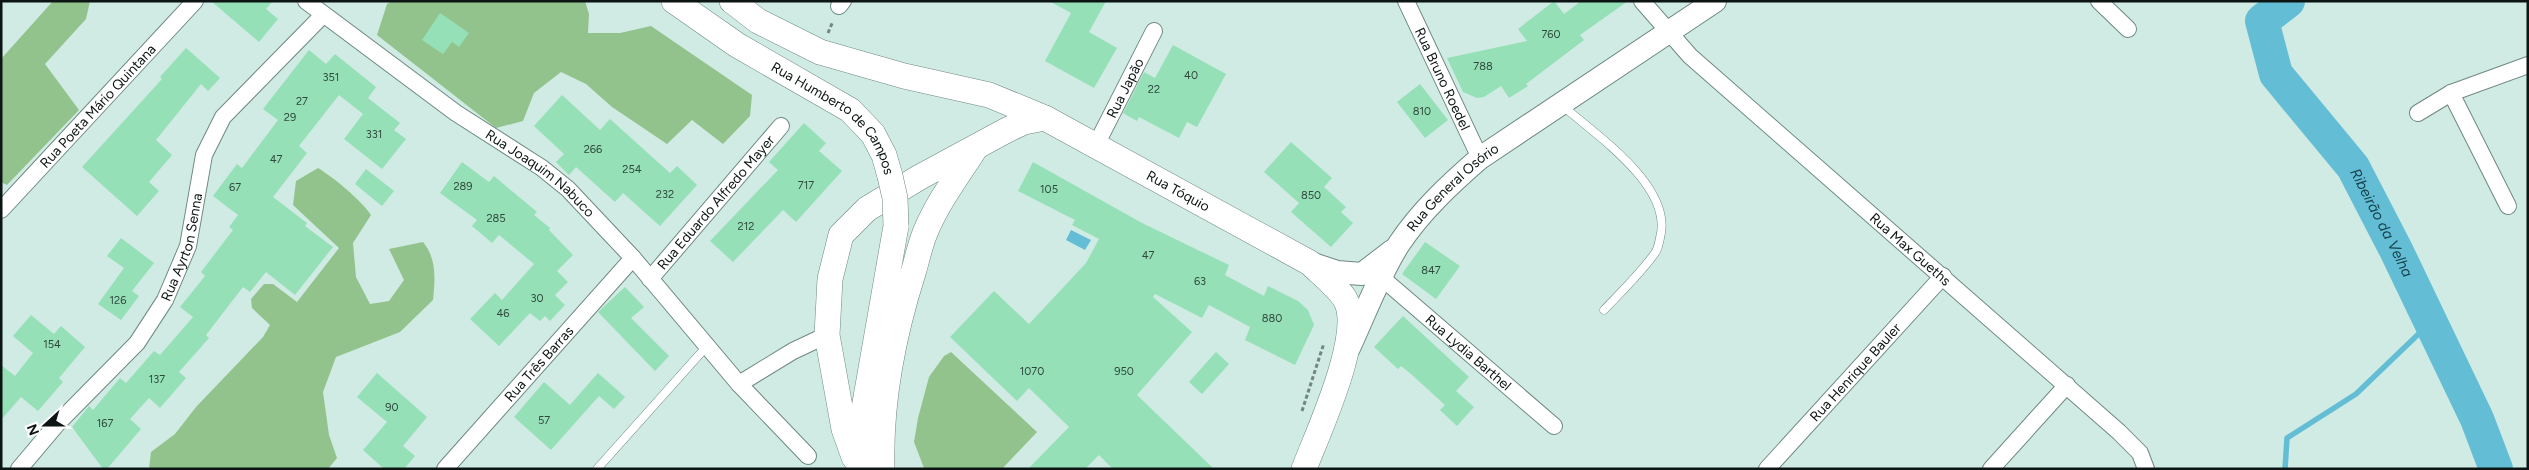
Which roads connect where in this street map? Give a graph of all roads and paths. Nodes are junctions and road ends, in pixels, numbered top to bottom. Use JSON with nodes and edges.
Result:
{"nodes":[{"id":1,"x":195,"y":1,"type":"edge"},
{"id":2,"x":306,"y":1,"type":"edge"},
{"id":3,"x":674,"y":1,"type":"edge"},
{"id":4,"x":732,"y":1,"type":"edge"},
{"id":5,"x":1406,"y":1,"type":"edge"},
{"id":6,"x":1642,"y":1,"type":"edge"},
{"id":7,"x":1715,"y":1,"type":"edge"},
{"id":8,"x":2099,"y":1,"type":"edge"},
{"id":9,"x":323,"y":15,"type":"junction"},
{"id":10,"x":2128,"y":29,"type":"dead end"},
{"id":11,"x":1154,"y":31,"type":"dead end"},
{"id":12,"x":1670,"y":32,"type":"junction"},
{"id":13,"x":2528,"y":65,"type":"edge"},
{"id":14,"x":2451,"y":93,"type":"junction"},
{"id":15,"x":1561,"y":104,"type":"junction"},
{"id":16,"x":2418,"y":113,"type":"dead end"},
{"id":17,"x":1045,"y":118,"type":"junction"},
{"id":18,"x":781,"y":126,"type":"dead end"},
{"id":19,"x":1096,"y":145,"type":"junction"},
{"id":20,"x":976,"y":148,"type":"junction"},
{"id":21,"x":1480,"y":158,"type":"junction"},
{"id":22,"x":2508,"y":206,"type":"dead end"},
{"id":23,"x":1,"y":210,"type":"edge"},
{"id":24,"x":1398,"y":245,"type":"junction"},
{"id":25,"x":633,"y":258,"type":"junction"},
{"id":26,"x":1310,"y":263,"type":"junction"},
{"id":27,"x":1943,"y":276,"type":"junction"},
{"id":28,"x":1382,"y":278,"type":"junction"},
{"id":29,"x":650,"y":279,"type":"junction"},
{"id":30,"x":1604,"y":310,"type":"dead end"},
{"id":31,"x":827,"y":335,"type":"junction"},
{"id":32,"x":1325,"y":338,"type":"dead end"},
{"id":33,"x":707,"y":346,"type":"junction"},
{"id":34,"x":1347,"y":351,"type":"junction"},
{"id":35,"x":739,"y":384,"type":"junction"},
{"id":36,"x":2067,"y":385,"type":"junction"},
{"id":37,"x":1300,"y":419,"type":"dead end"},
{"id":38,"x":1554,"y":426,"type":"dead end"},
{"id":39,"x":808,"y":456,"type":"dead end"},
{"id":40,"x":19,"y":469,"type":"edge"},
{"id":41,"x":445,"y":469,"type":"edge"},
{"id":42,"x":597,"y":469,"type":"edge"},
{"id":43,"x":865,"y":469,"type":"edge"},
{"id":44,"x":882,"y":469,"type":"edge"},
{"id":45,"x":1304,"y":469,"type":"edge"},
{"id":46,"x":1767,"y":469,"type":"edge"},
{"id":47,"x":1991,"y":469,"type":"edge"},
{"id":48,"x":2146,"y":469,"type":"edge"}],
"edges":[{"from":1,"to":23,"type":"street","name":"Rua Poeta Mário Quintana"},
{"from":2,"to":9,"type":"street","name":"Rua Joaquim Nabuco"},
{"from":3,"to":43,"type":"main road","name":"Rua Humberto de Campos","bridge":true},
{"from":4,"to":17,"type":"main road"},
{"from":5,"to":21,"type":"street","name":"Rua Bruno Roedel"},
{"from":6,"to":12,"type":"street","name":"Rua Max Gueths"},
{"from":7,"to":12,"type":"main road","name":"Rua General Osório"},
{"from":8,"to":10,"type":"street"},
{"from":9,"to":25,"type":"street","name":"Rua Joaquim Nabuco"},
{"from":9,"to":40,"type":"street","name":"Rua Ayrton Senna"},
{"from":11,"to":19,"type":"street","name":"Rua Japão"},
{"from":12,"to":15,"type":"main road","name":"Rua General Osório"},
{"from":12,"to":27,"type":"street","name":"Rua Max Gueths"},
{"from":13,"to":14,"type":"street"},
{"from":14,"to":16,"type":"street"},
{"from":14,"to":22,"type":"street"},
{"from":15,"to":21,"type":"main road","name":"Rua General Osório"},
{"from":15,"to":30,"type":"lane"},
{"from":17,"to":19,"type":"main road","name":"Rua Tóquio"},
{"from":17,"to":20,"type":"main road"},
{"from":18,"to":29,"type":"street","name":"Rua Eduardo Alfredo Mayer"},
{"from":19,"to":26,"type":"main road","name":"Rua Tóquio"},
{"from":20,"to":31,"type":"main road"},
{"from":20,"to":44,"type":"main road"},
{"from":21,"to":24,"type":"main road","name":"Rua General Osório"},
{"from":24,"to":26,"type":"main road","name":"Rua Tóquio"},
{"from":24,"to":28,"type":"main road","name":"Rua General Osório"},
{"from":25,"to":29,"type":"street","name":"Rua Joaquim Nabuco"},
{"from":25,"to":41,"type":"street","name":"Rua Três Barras"},
{"from":26,"to":34,"type":"main road","name":"Rua Tóquio"},
{"from":27,"to":36,"type":"street","name":"Rua Max Gueths"},
{"from":27,"to":46,"type":"street","name":"Rua Henrique Bauler"},
{"from":28,"to":34,"type":"main road","name":"Rua General Osório"},
{"from":28,"to":38,"type":"street","name":"Rua Lydia Barthel"},
{"from":29,"to":33,"type":"street","name":"Rua Joaquim Nabuco"},
{"from":31,"to":35,"type":"street"},
{"from":31,"to":43,"type":"main road"},
{"from":32,"to":37,"type":"path"},
{"from":33,"to":35,"type":"street","name":"Rua Joaquim Nabuco"},
{"from":33,"to":42,"type":"lane"},
{"from":34,"to":45,"type":"main road","name":"Rua General Osório"},
{"from":35,"to":39,"type":"street","name":"Rua Joaquim Nabuco"},
{"from":36,"to":47,"type":"street"},
{"from":36,"to":48,"type":"street","name":"Rua Max Gueths"}]}
